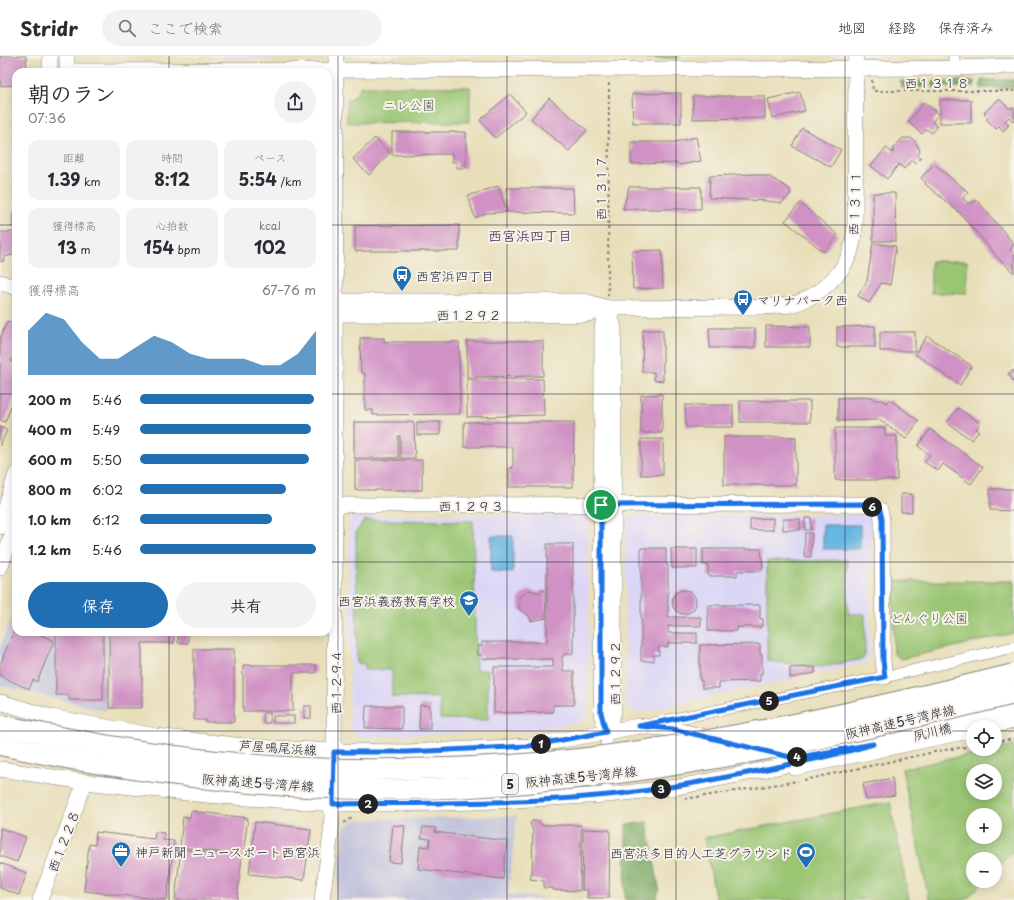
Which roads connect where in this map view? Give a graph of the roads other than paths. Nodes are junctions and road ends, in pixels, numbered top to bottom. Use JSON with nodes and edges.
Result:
{"nodes":[{"id":1,"x":50,"y":56,"type":"edge"},
{"id":2,"x":67,"y":56,"type":"edge"},
{"id":3,"x":856,"y":61,"type":"edge"},
{"id":4,"x":954,"y":62,"type":"edge"},
{"id":5,"x":336,"y":63,"type":"edge"},
{"id":6,"x":1014,"y":66,"type":"edge"},
{"id":7,"x":50,"y":68,"type":"edge"},
{"id":8,"x":67,"y":68,"type":"edge"},
{"id":9,"x":187,"y":68,"type":"edge"},
{"id":10,"x":0,"y":282,"type":"edge"},
{"id":11,"x":12,"y":286,"type":"edge"},
{"id":12,"x":332,"y":308,"type":"edge"},
{"id":13,"x":608,"y":308,"type":"junction"},
{"id":14,"x":12,"y":487,"type":"edge"},
{"id":15,"x":332,"y":505,"type":"edge"},
{"id":16,"x":607,"y":505,"type":"junction"},
{"id":17,"x":0,"y":527,"type":"edge"},
{"id":18,"x":12,"y":534,"type":"edge"},
{"id":19,"x":0,"y":568,"type":"edge"},
{"id":20,"x":1014,"y":647,"type":"edge"},
{"id":21,"x":1014,"y":674,"type":"edge"},
{"id":22,"x":885,"y":677,"type":"junction"},
{"id":23,"x":1014,"y":694,"type":"edge"},
{"id":24,"x":0,"y":702,"type":"edge"},
{"id":25,"x":1014,"y":712,"type":"edge"},
{"id":26,"x":1014,"y":723,"type":"edge"},
{"id":27,"x":0,"y":725,"type":"edge"},
{"id":28,"x":1002,"y":725,"type":"edge"},
{"id":29,"x":639,"y":726,"type":"junction"},
{"id":30,"x":606,"y":732,"type":"junction"},
{"id":31,"x":966,"y":733,"type":"edge"},
{"id":32,"x":873,"y":744,"type":"junction"},
{"id":33,"x":0,"y":745,"type":"edge"},
{"id":34,"x":334,"y":752,"type":"junction"},
{"id":35,"x":0,"y":769,"type":"edge"},
{"id":36,"x":722,"y":779,"type":"junction"},
{"id":37,"x":85,"y":782,"type":"junction"},
{"id":38,"x":607,"y":795,"type":"junction"},
{"id":39,"x":333,"y":804,"type":"junction"},
{"id":40,"x":40,"y":900,"type":"edge"},
{"id":41,"x":322,"y":900,"type":"edge"}],
"edges":[{"from":1,"to":7,"type":"street"},
{"from":2,"to":8,"type":"street"},
{"from":3,"to":4,"type":"street"},
{"from":3,"to":5,"type":"street"},
{"from":3,"to":13,"type":"street","name":"西１３１１"},
{"from":4,"to":6,"type":"street"},
{"from":5,"to":9,"type":"street"},
{"from":5,"to":12,"type":"street","name":"西１２９４"},
{"from":10,"to":11,"type":"street"},
{"from":12,"to":13,"type":"street","name":"西１２９２"},
{"from":12,"to":15,"type":"street","name":"西１２９４"},
{"from":13,"to":16,"type":"street","name":"西１２９２"},
{"from":14,"to":17,"type":"street"},
{"from":15,"to":16,"type":"street","name":"西１２９３"},
{"from":15,"to":34,"type":"street","name":"西１２９４"},
{"from":16,"to":22,"type":"street","name":"西１２９３"},
{"from":16,"to":30,"type":"street","name":"西１２９２"},
{"from":18,"to":19,"type":"street"},
{"from":20,"to":22,"type":"street"},
{"from":21,"to":27,"type":"highway","name":"阪神高速5号湾岸線","number":"5","bridge":true},
{"from":22,"to":29,"type":"street"},
{"from":23,"to":33,"type":"highway","name":"阪神高速5号湾岸線","number":"5","bridge":true},
{"from":24,"to":34,"type":"street","name":"芦屋鳴尾浜線"},
{"from":25,"to":32,"type":"street","name":"夙川橋"},
{"from":26,"to":28,"type":"street"},
{"from":29,"to":30,"type":"street","name":"芦屋鳴尾浜線"},
{"from":29,"to":32,"type":"street","name":"芦屋鳴尾浜線"},
{"from":30,"to":34,"type":"street","name":"芦屋鳴尾浜線"},
{"from":30,"to":38,"type":"street"},
{"from":31,"to":36,"type":"street"},
{"from":32,"to":36,"type":"street"},
{"from":34,"to":39,"type":"street","name":"西１２９４"},
{"from":35,"to":37,"type":"street"},
{"from":36,"to":38,"type":"street"},
{"from":37,"to":39,"type":"street"},
{"from":37,"to":40,"type":"street","name":"西１２２８"},
{"from":38,"to":39,"type":"street"},
{"from":39,"to":41,"type":"street","name":"西１２９４"}]}
